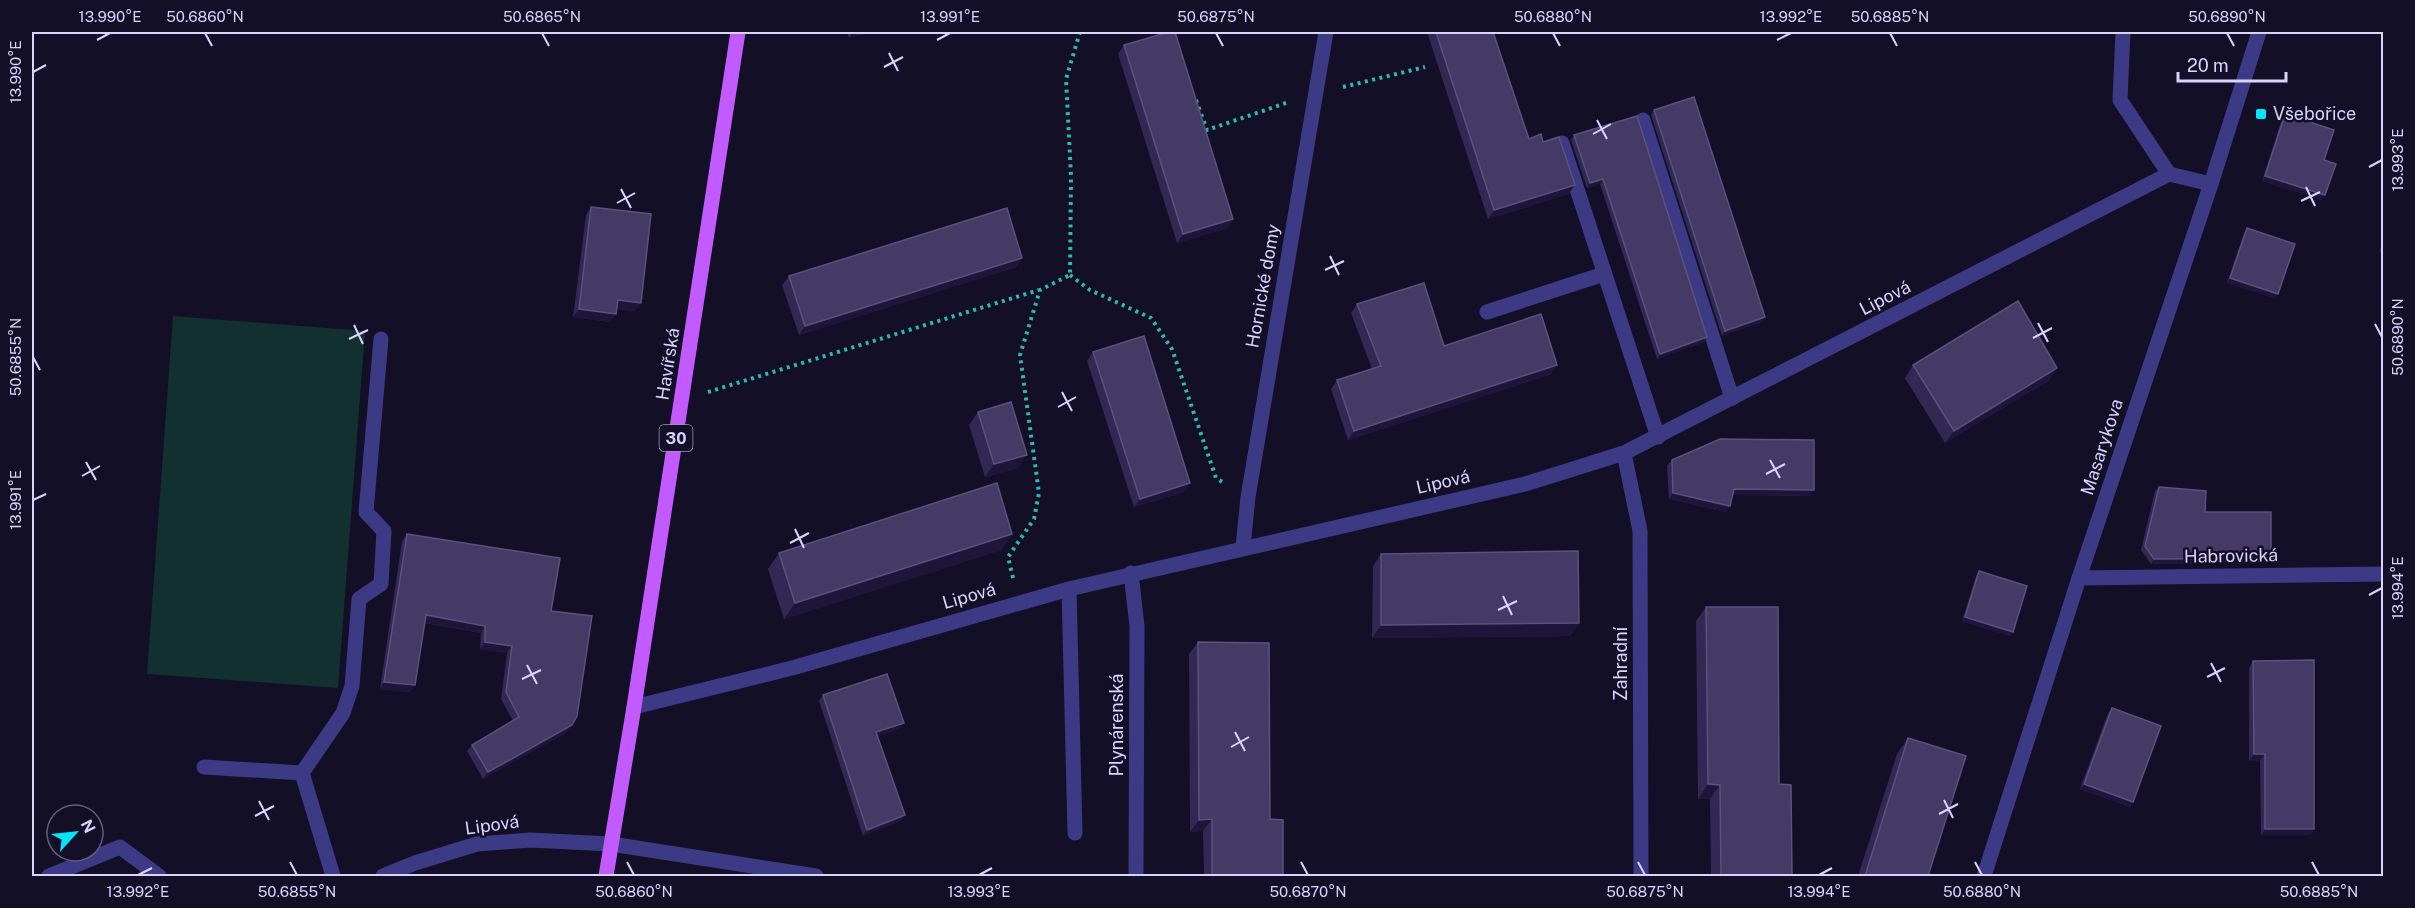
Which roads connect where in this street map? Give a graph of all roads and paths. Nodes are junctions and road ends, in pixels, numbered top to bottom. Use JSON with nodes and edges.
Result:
{"nodes":[{"id":1,"x":738,"y":32,"type":"edge"},
{"id":2,"x":1080,"y":32,"type":"edge"},
{"id":3,"x":1326,"y":32,"type":"edge"},
{"id":4,"x":2123,"y":32,"type":"edge"},
{"id":5,"x":2259,"y":32,"type":"edge"},
{"id":6,"x":1425,"y":67,"type":"dead end"},
{"id":7,"x":1316,"y":93,"type":"junction"},
{"id":8,"x":1195,"y":97,"type":"edge"},
{"id":9,"x":1643,"y":120,"type":"dead end"},
{"id":10,"x":1562,"y":144,"type":"edge"},
{"id":11,"x":2169,"y":174,"type":"junction"},
{"id":12,"x":2211,"y":184,"type":"junction"},
{"id":13,"x":1604,"y":274,"type":"junction"},
{"id":14,"x":1070,"y":275,"type":"junction"},
{"id":15,"x":1040,"y":290,"type":"junction"},
{"id":16,"x":1487,"y":312,"type":"dead end"},
{"id":17,"x":381,"y":339,"type":"dead end"},
{"id":18,"x":1732,"y":398,"type":"junction"},
{"id":19,"x":682,"y":400,"type":"junction"},
{"id":20,"x":1658,"y":437,"type":"junction"},
{"id":21,"x":1624,"y":453,"type":"junction"},
{"id":22,"x":1248,"y":497,"type":"junction"},
{"id":23,"x":1243,"y":547,"type":"junction"},
{"id":24,"x":1131,"y":573,"type":"junction"},
{"id":25,"x":2384,"y":574,"type":"edge"},
{"id":26,"x":2079,"y":578,"type":"junction"},
{"id":27,"x":1069,"y":589,"type":"junction"},
{"id":28,"x":1018,"y":602,"type":"junction"},
{"id":29,"x":634,"y":706,"type":"junction"},
{"id":30,"x":204,"y":767,"type":"dead end"},
{"id":31,"x":302,"y":773,"type":"junction"},
{"id":32,"x":1074,"y":833,"type":"dead end"},
{"id":33,"x":612,"y":844,"type":"junction"},
{"id":34,"x":735,"y":869,"type":"edge"},
{"id":35,"x":49,"y":876,"type":"edge"},
{"id":36,"x":159,"y":876,"type":"edge"},
{"id":37,"x":333,"y":876,"type":"edge"},
{"id":38,"x":383,"y":876,"type":"edge"},
{"id":39,"x":606,"y":876,"type":"edge"},
{"id":40,"x":816,"y":876,"type":"edge"},
{"id":41,"x":1136,"y":876,"type":"edge"},
{"id":42,"x":1641,"y":876,"type":"edge"},
{"id":43,"x":1984,"y":876,"type":"edge"}],
"edges":[{"from":1,"to":19,"type":"main road","name":"Havířská","number":"30"},
{"from":2,"to":14,"type":"path"},
{"from":3,"to":7,"type":"street","name":"Hornické domy"},
{"from":4,"to":11,"type":"street"},
{"from":5,"to":12,"type":"street","name":"Masarykova"},
{"from":6,"to":7,"type":"path"},
{"from":7,"to":8,"type":"path"},
{"from":7,"to":22,"type":"street","name":"Hornické domy"},
{"from":9,"to":18,"type":"street"},
{"from":10,"to":13,"type":"street"},
{"from":11,"to":12,"type":"street"},
{"from":11,"to":18,"type":"street","name":"Lipová"},
{"from":12,"to":26,"type":"street","name":"Masarykova"},
{"from":13,"to":16,"type":"street"},
{"from":13,"to":20,"type":"street"},
{"from":14,"to":15,"type":"path"},
{"from":14,"to":22,"type":"path"},
{"from":15,"to":19,"type":"path"},
{"from":15,"to":28,"type":"path"},
{"from":17,"to":31,"type":"street"},
{"from":18,"to":20,"type":"street","name":"Lipová"},
{"from":19,"to":29,"type":"main road","name":"Havířská","number":"30"},
{"from":20,"to":21,"type":"street","name":"Lipová"},
{"from":21,"to":23,"type":"street","name":"Lipová"},
{"from":21,"to":42,"type":"street","name":"Zahradní"},
{"from":22,"to":23,"type":"street","name":"Hornické domy"},
{"from":23,"to":24,"type":"street","name":"Lipová"},
{"from":24,"to":27,"type":"street","name":"Lipová"},
{"from":24,"to":41,"type":"street","name":"Plynárenská"},
{"from":25,"to":26,"type":"street","name":"Habrovická"},
{"from":26,"to":43,"type":"street","name":"Masarykova"},
{"from":27,"to":28,"type":"street","name":"Lipová"},
{"from":27,"to":32,"type":"street"},
{"from":28,"to":29,"type":"street","name":"Lipová"},
{"from":29,"to":33,"type":"main road","name":"Havířská","number":"30"},
{"from":30,"to":31,"type":"street"},
{"from":31,"to":37,"type":"street"},
{"from":33,"to":34,"type":"street"},
{"from":33,"to":38,"type":"street","name":"Lipová"},
{"from":33,"to":39,"type":"main road","number":"30"},
{"from":34,"to":40,"type":"street"},
{"from":35,"to":36,"type":"street"}]}
